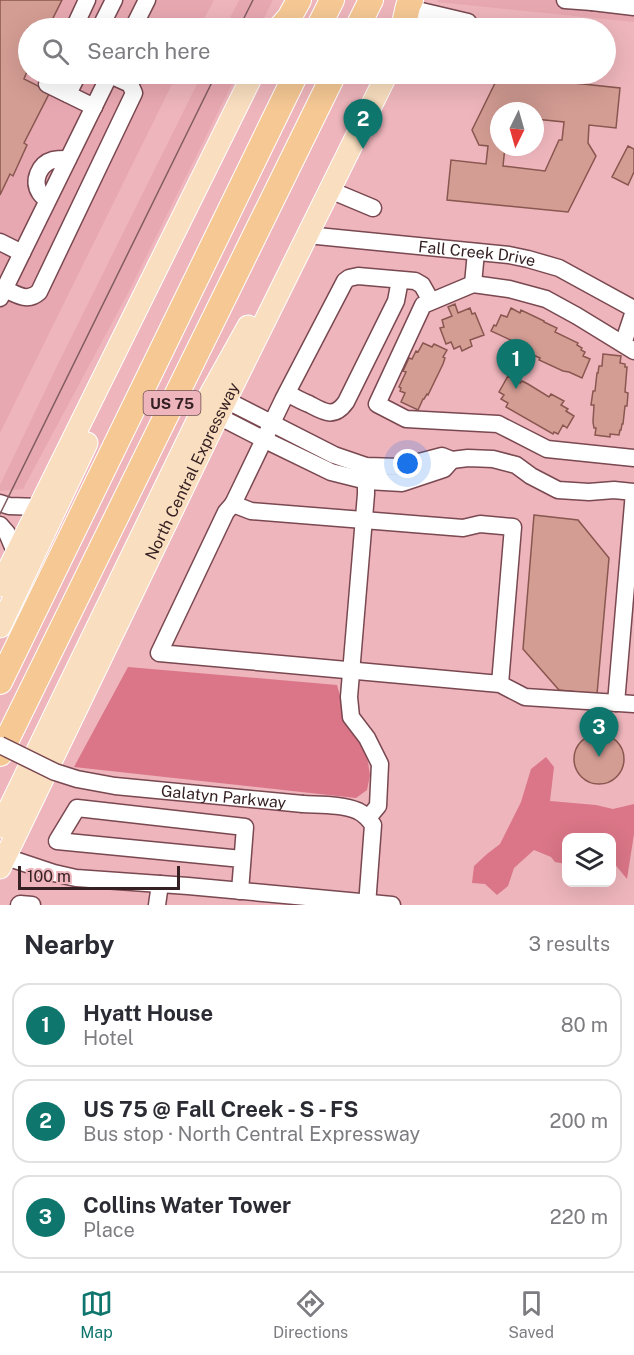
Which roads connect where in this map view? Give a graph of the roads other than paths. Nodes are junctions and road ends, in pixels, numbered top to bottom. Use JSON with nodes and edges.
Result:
{"nodes":[{"id":1,"x":87,"y":0,"type":"edge"},
{"id":2,"x":114,"y":0,"type":"edge"},
{"id":3,"x":147,"y":0,"type":"edge"},
{"id":4,"x":288,"y":0,"type":"edge"},
{"id":5,"x":299,"y":0,"type":"edge"},
{"id":6,"x":332,"y":0,"type":"edge"},
{"id":7,"x":371,"y":0,"type":"edge"},
{"id":8,"x":565,"y":0,"type":"edge"},
{"id":9,"x":592,"y":1,"type":"edge"},
{"id":10,"x":634,"y":7,"type":"edge"},
{"id":11,"x":412,"y":13,"type":"edge"},
{"id":12,"x":79,"y":18,"type":"edge"},
{"id":13,"x":105,"y":18,"type":"edge"},
{"id":14,"x":138,"y":18,"type":"edge"},
{"id":15,"x":279,"y":18,"type":"edge"},
{"id":16,"x":289,"y":18,"type":"edge"},
{"id":17,"x":323,"y":18,"type":"edge"},
{"id":18,"x":362,"y":18,"type":"edge"},
{"id":19,"x":443,"y":18,"type":"edge"},
{"id":20,"x":47,"y":84,"type":"edge"},
{"id":21,"x":73,"y":84,"type":"edge"},
{"id":22,"x":105,"y":84,"type":"edge"},
{"id":23,"x":130,"y":84,"type":"edge"},
{"id":24,"x":248,"y":84,"type":"edge"},
{"id":25,"x":291,"y":84,"type":"edge"},
{"id":26,"x":329,"y":84,"type":"edge"},
{"id":27,"x":382,"y":84,"type":"edge"},
{"id":28,"x":68,"y":94,"type":"junction"},
{"id":29,"x":94,"y":107,"type":"junction"},
{"id":30,"x":330,"y":190,"type":"junction"},
{"id":31,"x":373,"y":208,"type":"dead end"},
{"id":32,"x":176,"y":233,"type":"junction"},
{"id":33,"x":308,"y":235,"type":"junction"},
{"id":34,"x":0,"y":242,"type":"edge"},
{"id":35,"x":22,"y":252,"type":"junction"},
{"id":36,"x":476,"y":252,"type":"junction"},
{"id":37,"x":400,"y":279,"type":"junction"},
{"id":38,"x":473,"y":284,"type":"junction"},
{"id":39,"x":2,"y":293,"type":"edge"},
{"id":40,"x":431,"y":301,"type":"junction"},
{"id":41,"x":634,"y":310,"type":"edge"},
{"id":42,"x":629,"y":348,"type":"edge"},
{"id":43,"x":287,"y":393,"type":"junction"},
{"id":44,"x":218,"y":404,"type":"junction"},
{"id":45,"x":273,"y":424,"type":"junction"},
{"id":46,"x":265,"y":440,"type":"junction"},
{"id":47,"x":634,"y":458,"type":"edge"},
{"id":48,"x":366,"y":473,"type":"junction"},
{"id":49,"x":0,"y":503,"type":"edge"},
{"id":50,"x":233,"y":504,"type":"junction"},
{"id":51,"x":40,"y":507,"type":"junction"},
{"id":52,"x":364,"y":519,"type":"junction"},
{"id":53,"x":0,"y":525,"type":"edge"},
{"id":54,"x":16,"y":554,"type":"junction"},
{"id":55,"x":0,"y":586,"type":"edge"},
{"id":56,"x":0,"y":627,"type":"edge"},
{"id":57,"x":351,"y":671,"type":"junction"},
{"id":58,"x":0,"y":682,"type":"edge"},
{"id":59,"x":500,"y":684,"type":"junction"},
{"id":60,"x":616,"y":703,"type":"junction"},
{"id":61,"x":634,"y":704,"type":"edge"},
{"id":62,"x":0,"y":745,"type":"edge"},
{"id":63,"x":0,"y":754,"type":"edge"},
{"id":64,"x":33,"y":761,"type":"junction"},
{"id":65,"x":368,"y":818,"type":"junction"},
{"id":66,"x":0,"y":827,"type":"edge"},
{"id":67,"x":242,"y":860,"type":"junction"},
{"id":68,"x":3,"y":863,"type":"edge"},
{"id":69,"x":160,"y":884,"type":"junction"},
{"id":70,"x":240,"y":891,"type":"junction"},
{"id":71,"x":367,"y":904,"type":"edge"},
{"id":72,"x":19,"y":905,"type":"edge"},
{"id":73,"x":32,"y":905,"type":"edge"},
{"id":74,"x":157,"y":905,"type":"edge"},
{"id":75,"x":392,"y":905,"type":"edge"}],
"edges":[{"from":1,"to":12,"type":"street"},
{"from":2,"to":13,"type":"street"},
{"from":3,"to":14,"type":"street"},
{"from":4,"to":15,"type":"main road"},
{"from":5,"to":16,"type":"highway"},
{"from":6,"to":17,"type":"highway"},
{"from":7,"to":18,"type":"highway"},
{"from":8,"to":9,"type":"street"},
{"from":9,"to":10,"type":"street"},
{"from":11,"to":19,"type":"street"},
{"from":20,"to":28,"type":"street"},
{"from":21,"to":28,"type":"street"},
{"from":22,"to":29,"type":"street"},
{"from":23,"to":39,"type":"street"},
{"from":24,"to":32,"type":"main road"},
{"from":25,"to":58,"type":"highway","number":"US 75"},
{"from":26,"to":63,"type":"highway","number":"US 75"},
{"from":27,"to":30,"type":"main road","name":"North Central Expressway"},
{"from":28,"to":29,"type":"street"},
{"from":29,"to":35,"type":"street"},
{"from":30,"to":31,"type":"street"},
{"from":30,"to":33,"type":"main road","name":"North Central Expressway"},
{"from":32,"to":51,"type":"main road"},
{"from":32,"to":56,"type":"main road"},
{"from":33,"to":36,"type":"street","name":"Fall Creek Drive"},
{"from":33,"to":44,"type":"main road","name":"North Central Expressway"},
{"from":34,"to":35,"type":"street"},
{"from":35,"to":39,"type":"street"},
{"from":36,"to":38,"type":"street"},
{"from":36,"to":41,"type":"street","name":"Fall Creek Drive"},
{"from":37,"to":40,"type":"street"},
{"from":37,"to":43,"type":"street"},
{"from":37,"to":43,"type":"street"},
{"from":38,"to":40,"type":"street"},
{"from":38,"to":42,"type":"street"},
{"from":40,"to":47,"type":"street"},
{"from":41,"to":42,"type":"street"},
{"from":43,"to":45,"type":"street"},
{"from":44,"to":45,"type":"street"},
{"from":44,"to":46,"type":"street"},
{"from":44,"to":64,"type":"main road"},
{"from":44,"to":68,"type":"main road","name":"North Central Expressway"},
{"from":45,"to":46,"type":"street"},
{"from":45,"to":48,"type":"street"},
{"from":46,"to":48,"type":"street"},
{"from":46,"to":50,"type":"street"},
{"from":48,"to":52,"type":"street"},
{"from":48,"to":60,"type":"street"},
{"from":49,"to":51,"type":"street"},
{"from":50,"to":52,"type":"street"},
{"from":50,"to":57,"type":"street"},
{"from":51,"to":54,"type":"main road"},
{"from":52,"to":57,"type":"street"},
{"from":52,"to":59,"type":"street"},
{"from":53,"to":54,"type":"street"},
{"from":54,"to":55,"type":"main road"},
{"from":57,"to":59,"type":"street"},
{"from":57,"to":65,"type":"street"},
{"from":59,"to":60,"type":"street"},
{"from":60,"to":61,"type":"street"},
{"from":62,"to":64,"type":"street","name":"Galatyn Parkway","bridge":true},
{"from":64,"to":65,"type":"street","name":"Galatyn Parkway","bridge":true},
{"from":64,"to":66,"type":"main road"},
{"from":65,"to":71,"type":"street"},
{"from":67,"to":67,"type":"street"},
{"from":67,"to":70,"type":"street"},
{"from":68,"to":69,"type":"street"},
{"from":69,"to":70,"type":"street"},
{"from":69,"to":74,"type":"street"},
{"from":70,"to":71,"type":"street"},
{"from":71,"to":75,"type":"street"},
{"from":72,"to":73,"type":"street"}]}
